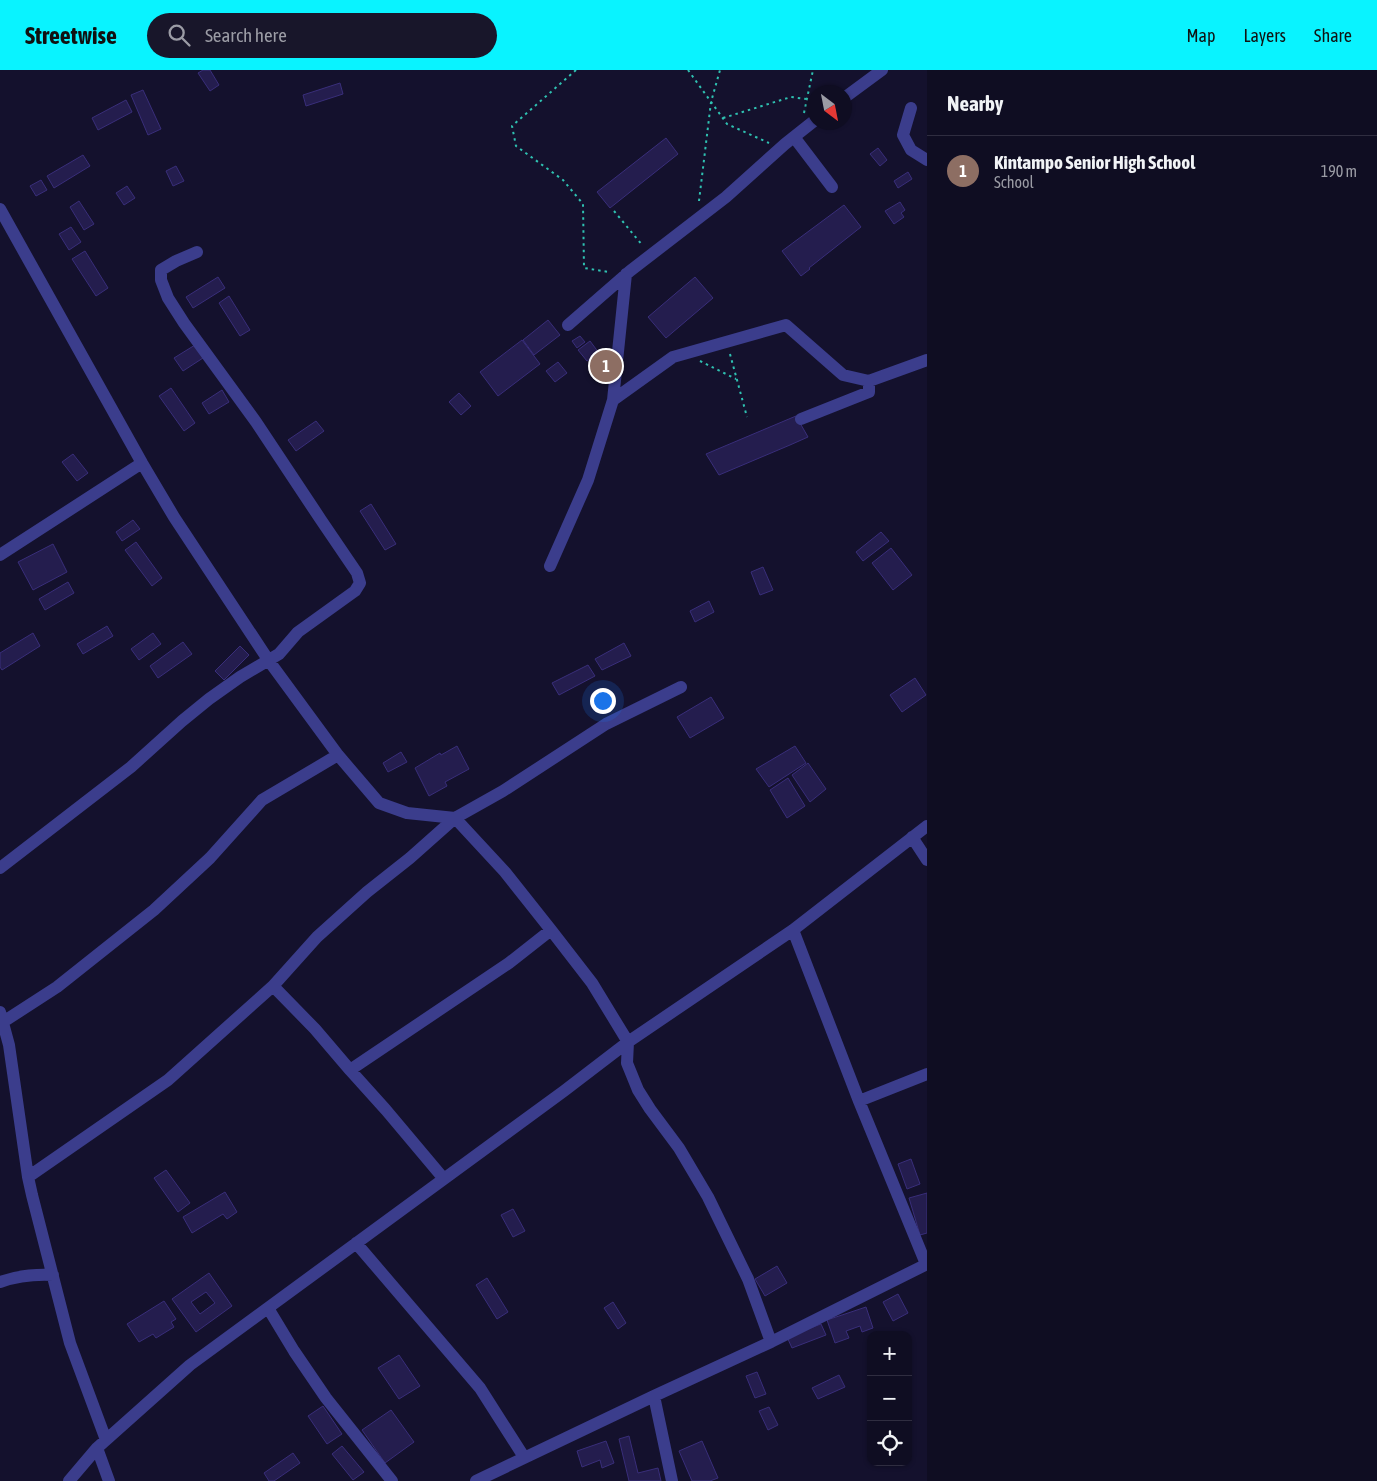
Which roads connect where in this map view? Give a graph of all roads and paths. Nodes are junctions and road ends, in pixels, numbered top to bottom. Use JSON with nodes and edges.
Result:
{"nodes":[{"id":1,"x":576,"y":70,"type":"edge"},
{"id":2,"x":688,"y":70,"type":"edge"},
{"id":3,"x":720,"y":70,"type":"edge"},
{"id":4,"x":813,"y":70,"type":"edge"},
{"id":5,"x":882,"y":70,"type":"edge"},
{"id":6,"x":810,"y":85,"type":"edge"},
{"id":7,"x":852,"y":92,"type":"edge"},
{"id":8,"x":807,"y":99,"type":"joint"},
{"id":9,"x":711,"y":102,"type":"junction"},
{"id":10,"x":911,"y":108,"type":"dead end"},
{"id":11,"x":723,"y":118,"type":"junction"},
{"id":12,"x":807,"y":127,"type":"edge"},
{"id":13,"x":797,"y":135,"type":"junction"},
{"id":14,"x":780,"y":148,"type":"junction"},
{"id":15,"x":927,"y":160,"type":"edge"},
{"id":16,"x":832,"y":187,"type":"dead end"},
{"id":17,"x":0,"y":209,"type":"edge"},
{"id":18,"x":614,"y":211,"type":"dead end"},
{"id":19,"x":698,"y":219,"type":"junction"},
{"id":20,"x":197,"y":252,"type":"dead end"},
{"id":21,"x":651,"y":255,"type":"junction"},
{"id":22,"x":626,"y":274,"type":"junction"},
{"id":23,"x":568,"y":324,"type":"dead end"},
{"id":24,"x":726,"y":342,"type":"junction"},
{"id":25,"x":684,"y":354,"type":"junction"},
{"id":26,"x":927,"y":360,"type":"edge"},
{"id":27,"x":736,"y":379,"type":"junction"},
{"id":28,"x":869,"y":381,"type":"junction"},
{"id":29,"x":614,"y":400,"type":"junction"},
{"id":30,"x":747,"y":417,"type":"dead end"},
{"id":31,"x":801,"y":419,"type":"dead end"},
{"id":32,"x":142,"y":462,"type":"junction"},
{"id":33,"x":0,"y":556,"type":"edge"},
{"id":34,"x":550,"y":566,"type":"dead end"},
{"id":35,"x":269,"y":661,"type":"junction"},
{"id":36,"x":681,"y":687,"type":"dead end"},
{"id":37,"x":338,"y":755,"type":"junction"},
{"id":38,"x":455,"y":818,"type":"junction"},
{"id":39,"x":927,"y":826,"type":"edge"},
{"id":40,"x":912,"y":837,"type":"junction"},
{"id":41,"x":927,"y":860,"type":"edge"},
{"id":42,"x":0,"y":868,"type":"edge"},
{"id":43,"x":551,"y":930,"type":"junction"},
{"id":44,"x":793,"y":930,"type":"junction"},
{"id":45,"x":273,"y":986,"type":"junction"},
{"id":46,"x":2,"y":1017,"type":"edge"},
{"id":47,"x":628,"y":1042,"type":"junction"},
{"id":48,"x":5,"y":1044,"type":"edge"},
{"id":49,"x":350,"y":1070,"type":"junction"},
{"id":50,"x":927,"y":1074,"type":"edge"},
{"id":51,"x":859,"y":1101,"type":"junction"},
{"id":52,"x":28,"y":1176,"type":"junction"},
{"id":53,"x":444,"y":1179,"type":"junction"},
{"id":54,"x":356,"y":1243,"type":"junction"},
{"id":55,"x":927,"y":1264,"type":"edge"},
{"id":56,"x":53,"y":1275,"type":"junction"},
{"id":57,"x":0,"y":1282,"type":"edge"},
{"id":58,"x":268,"y":1308,"type":"junction"},
{"id":59,"x":771,"y":1342,"type":"junction"},
{"id":60,"x":654,"y":1396,"type":"junction"},
{"id":61,"x":101,"y":1444,"type":"junction"},
{"id":62,"x":524,"y":1457,"type":"junction"},
{"id":63,"x":69,"y":1481,"type":"edge"},
{"id":64,"x":109,"y":1481,"type":"edge"},
{"id":65,"x":392,"y":1481,"type":"edge"},
{"id":66,"x":476,"y":1481,"type":"edge"},
{"id":67,"x":672,"y":1481,"type":"edge"}],
"edges":[{"from":1,"to":22,"type":"path"},
{"from":2,"to":9,"type":"path"},
{"from":3,"to":9,"type":"path"},
{"from":4,"to":6,"type":"path"},
{"from":5,"to":7,"type":"street"},
{"from":8,"to":11,"type":"path"},
{"from":8,"to":13,"type":"path"},
{"from":9,"to":11,"type":"path"},
{"from":9,"to":19,"type":"path"},
{"from":10,"to":15,"type":"street"},
{"from":11,"to":14,"type":"path"},
{"from":12,"to":13,"type":"street"},
{"from":13,"to":14,"type":"street"},
{"from":13,"to":16,"type":"street"},
{"from":14,"to":19,"type":"street"},
{"from":17,"to":32,"type":"street"},
{"from":18,"to":21,"type":"path"},
{"from":19,"to":21,"type":"street"},
{"from":20,"to":35,"type":"street"},
{"from":21,"to":22,"type":"street"},
{"from":22,"to":23,"type":"street"},
{"from":22,"to":29,"type":"street"},
{"from":24,"to":25,"type":"street"},
{"from":24,"to":27,"type":"path"},
{"from":24,"to":28,"type":"street"},
{"from":25,"to":27,"type":"path"},
{"from":25,"to":29,"type":"street"},
{"from":26,"to":28,"type":"street"},
{"from":27,"to":30,"type":"path"},
{"from":28,"to":31,"type":"street"},
{"from":29,"to":34,"type":"street"},
{"from":32,"to":33,"type":"street"},
{"from":32,"to":35,"type":"street"},
{"from":35,"to":37,"type":"street"},
{"from":35,"to":42,"type":"street"},
{"from":36,"to":38,"type":"street"},
{"from":37,"to":38,"type":"street"},
{"from":37,"to":46,"type":"street"},
{"from":38,"to":43,"type":"street"},
{"from":38,"to":45,"type":"street"},
{"from":39,"to":40,"type":"street"},
{"from":40,"to":41,"type":"street"},
{"from":40,"to":44,"type":"street"},
{"from":43,"to":47,"type":"street"},
{"from":43,"to":49,"type":"street"},
{"from":44,"to":47,"type":"street"},
{"from":44,"to":51,"type":"street"},
{"from":45,"to":49,"type":"street"},
{"from":45,"to":52,"type":"street"},
{"from":46,"to":48,"type":"street"},
{"from":47,"to":53,"type":"street"},
{"from":47,"to":59,"type":"street"},
{"from":48,"to":52,"type":"street"},
{"from":49,"to":53,"type":"street"},
{"from":50,"to":51,"type":"street"},
{"from":51,"to":55,"type":"street"},
{"from":52,"to":56,"type":"street"},
{"from":53,"to":54,"type":"street"},
{"from":54,"to":58,"type":"street"},
{"from":54,"to":62,"type":"street"},
{"from":55,"to":59,"type":"street"},
{"from":56,"to":57,"type":"street"},
{"from":56,"to":61,"type":"street"},
{"from":58,"to":61,"type":"street"},
{"from":58,"to":65,"type":"street"},
{"from":59,"to":60,"type":"street"},
{"from":60,"to":62,"type":"street"},
{"from":60,"to":67,"type":"street"},
{"from":61,"to":63,"type":"street"},
{"from":61,"to":64,"type":"street"},
{"from":62,"to":66,"type":"street"}]}
